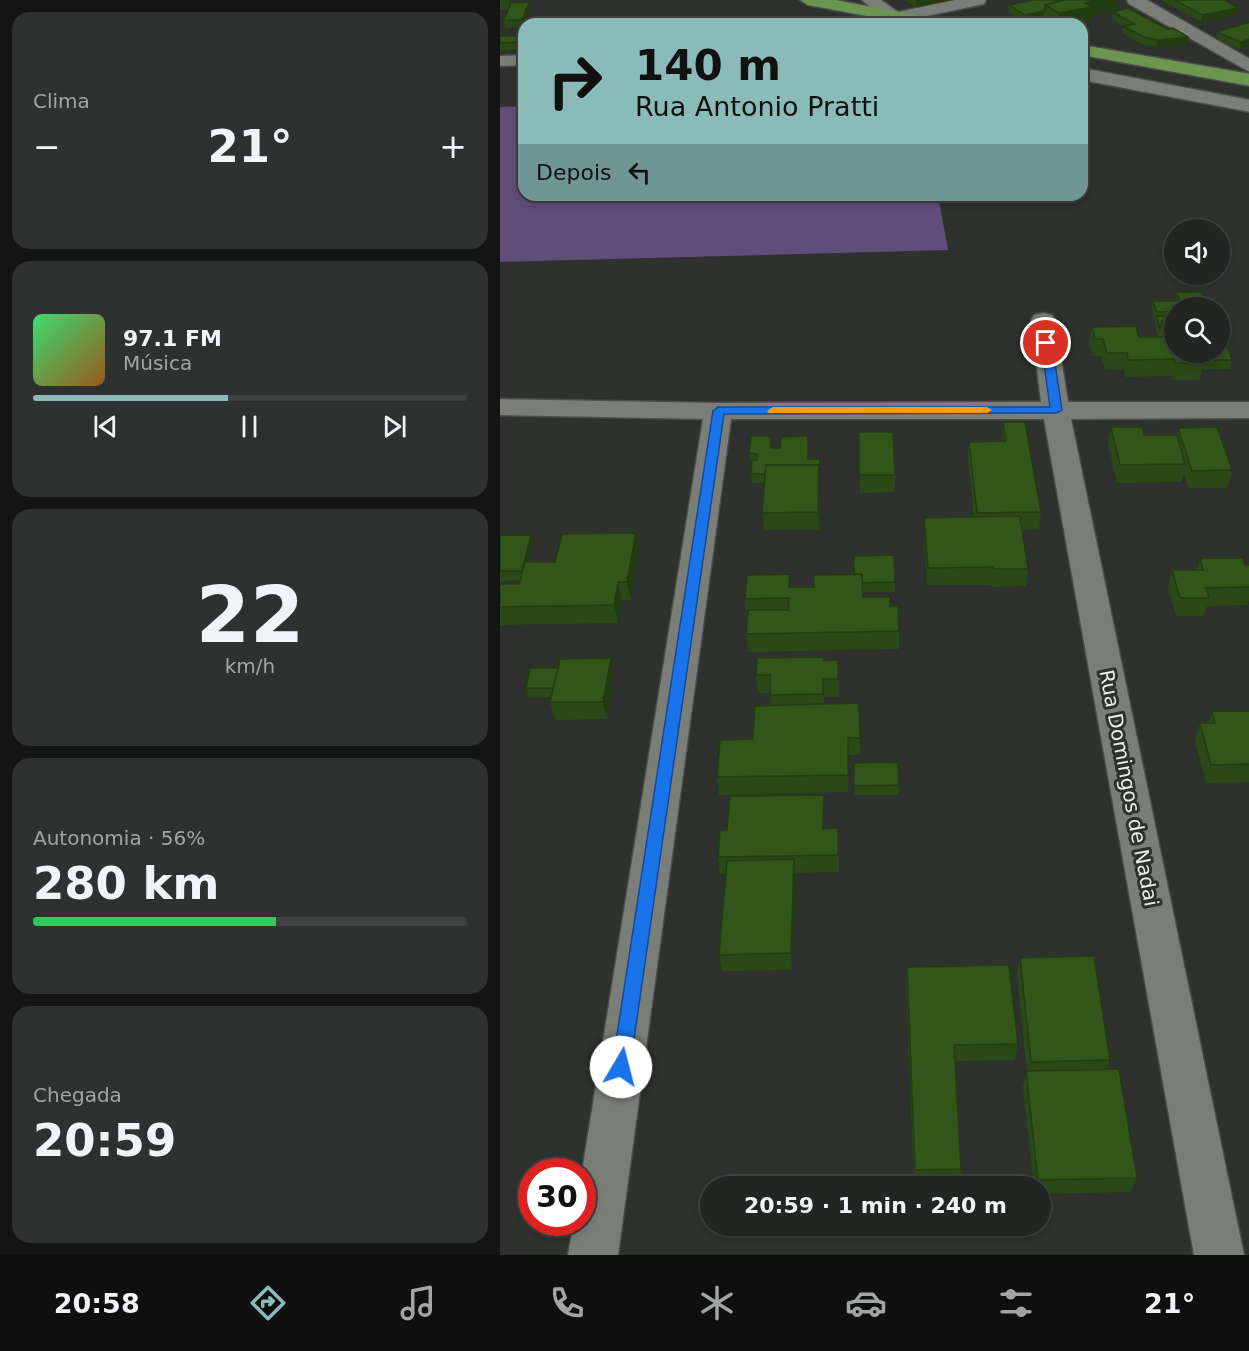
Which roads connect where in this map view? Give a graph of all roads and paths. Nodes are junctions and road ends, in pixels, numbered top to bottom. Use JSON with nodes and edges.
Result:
{"nodes":[{"id":1,"x":808,"y":0,"type":"edge"},
{"id":2,"x":870,"y":0,"type":"edge"},
{"id":3,"x":978,"y":0,"type":"edge"},
{"id":4,"x":1134,"y":0,"type":"edge"},
{"id":5,"x":892,"y":18,"type":"edge"},
{"id":6,"x":896,"y":18,"type":"edge"},
{"id":7,"x":901,"y":18,"type":"edge"},
{"id":8,"x":1088,"y":51,"type":"edge"},
{"id":9,"x":518,"y":60,"type":"edge"},
{"id":10,"x":500,"y":61,"type":"edge"},
{"id":11,"x":1250,"y":67,"type":"edge"},
{"id":12,"x":1088,"y":75,"type":"edge"},
{"id":13,"x":1250,"y":80,"type":"edge"},
{"id":14,"x":1250,"y":106,"type":"edge"},
{"id":15,"x":1043,"y":320,"type":"dead end"},
{"id":16,"x":500,"y":407,"type":"edge"},
{"id":17,"x":1056,"y":410,"type":"junction"},
{"id":18,"x":1250,"y":410,"type":"edge"},
{"id":19,"x":718,"y":411,"type":"junction"},
{"id":20,"x":593,"y":1255,"type":"edge"},
{"id":21,"x":1219,"y":1255,"type":"edge"}],
"edges":[{"from":1,"to":5,"type":"highway"},
{"from":2,"to":6,"type":"street"},
{"from":3,"to":7,"type":"street"},
{"from":4,"to":11,"type":"street"},
{"from":8,"to":13,"type":"highway"},
{"from":9,"to":10,"type":"street"},
{"from":12,"to":14,"type":"street"},
{"from":15,"to":17,"type":"street","name":"Rua Domingos de Nadai"},
{"from":16,"to":19,"type":"street"},
{"from":17,"to":18,"type":"street"},
{"from":17,"to":19,"type":"street"},
{"from":17,"to":21,"type":"street","name":"Rua Domingos de Nadai"},
{"from":19,"to":20,"type":"street"}]}
